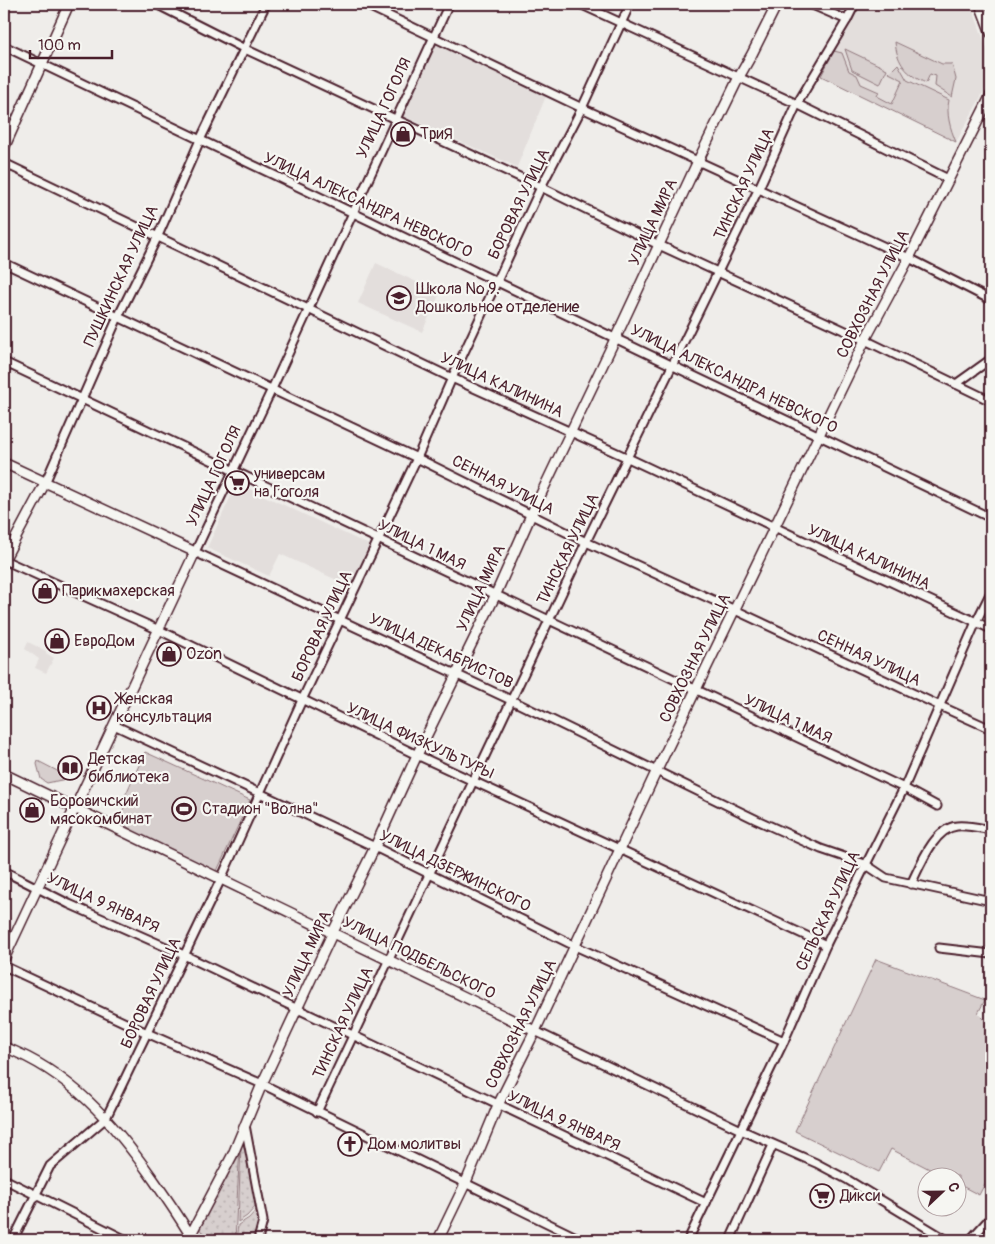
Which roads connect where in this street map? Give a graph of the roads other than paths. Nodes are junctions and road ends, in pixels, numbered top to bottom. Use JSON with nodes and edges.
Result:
{"nodes":[{"id":1,"x":70,"y":4,"type":"edge"},
{"id":2,"x":156,"y":4,"type":"edge"},
{"id":3,"x":266,"y":4,"type":"edge"},
{"id":4,"x":364,"y":4,"type":"edge"},
{"id":5,"x":449,"y":4,"type":"edge"},
{"id":6,"x":580,"y":4,"type":"edge"},
{"id":7,"x":630,"y":4,"type":"edge"},
{"id":8,"x":777,"y":4,"type":"edge"},
{"id":9,"x":810,"y":4,"type":"edge"},
{"id":10,"x":855,"y":4,"type":"edge"},
{"id":11,"x":980,"y":4,"type":"edge"},
{"id":12,"x":847,"y":20,"type":"junction"},
{"id":13,"x":621,"y":23,"type":"junction"},
{"id":14,"x":991,"y":33,"type":"edge"},
{"id":15,"x":434,"y":37,"type":"junction"},
{"id":16,"x":4,"y":46,"type":"edge"},
{"id":17,"x":245,"y":49,"type":"junction"},
{"id":18,"x":41,"y":64,"type":"junction"},
{"id":19,"x":739,"y":77,"type":"junction"},
{"id":20,"x":991,"y":95,"type":"edge"},
{"id":21,"x":797,"y":104,"type":"junction"},
{"id":22,"x":582,"y":108,"type":"junction"},
{"id":23,"x":396,"y":119,"type":"junction"},
{"id":24,"x":200,"y":140,"type":"junction"},
{"id":25,"x":4,"y":148,"type":"edge"},
{"id":26,"x":698,"y":161,"type":"junction"},
{"id":27,"x":4,"y":163,"type":"edge"},
{"id":28,"x":948,"y":179,"type":"junction"},
{"id":29,"x":541,"y":187,"type":"junction"},
{"id":30,"x":759,"y":188,"type":"junction"},
{"id":31,"x":352,"y":214,"type":"junction"},
{"id":32,"x":157,"y":238,"type":"junction"},
{"id":33,"x":659,"y":245,"type":"junction"},
{"id":34,"x":909,"y":258,"type":"junction"},
{"id":35,"x":4,"y":263,"type":"edge"},
{"id":36,"x":717,"y":272,"type":"junction"},
{"id":37,"x":497,"y":281,"type":"junction"},
{"id":38,"x":991,"y":300,"type":"edge"},
{"id":39,"x":308,"y":308,"type":"junction"},
{"id":40,"x":118,"y":317,"type":"junction"},
{"id":41,"x":616,"y":337,"type":"junction"},
{"id":42,"x":865,"y":340,"type":"junction"},
{"id":43,"x":991,"y":359,"type":"edge"},
{"id":44,"x":4,"y":362,"type":"edge"},
{"id":45,"x":672,"y":364,"type":"junction"},
{"id":46,"x":452,"y":378,"type":"junction"},
{"id":47,"x":956,"y":384,"type":"junction"},
{"id":48,"x":272,"y":389,"type":"junction"},
{"id":49,"x":80,"y":400,"type":"junction"},
{"id":50,"x":991,"y":401,"type":"edge"},
{"id":51,"x":570,"y":432,"type":"junction"},
{"id":52,"x":819,"y":434,"type":"junction"},
{"id":53,"x":417,"y":458,"type":"junction"},
{"id":54,"x":628,"y":458,"type":"junction"},
{"id":55,"x":4,"y":463,"type":"edge"},
{"id":56,"x":232,"y":471,"type":"junction"},
{"id":57,"x":45,"y":483,"type":"junction"},
{"id":58,"x":531,"y":515,"type":"junction"},
{"id":59,"x":991,"y":518,"type":"edge"},
{"id":60,"x":774,"y":527,"type":"junction"},
{"id":61,"x":378,"y":539,"type":"junction"},
{"id":62,"x":586,"y":542,"type":"junction"},
{"id":63,"x":195,"y":552,"type":"junction"},
{"id":64,"x":4,"y":560,"type":"edge"},
{"id":65,"x":991,"y":592,"type":"edge"},
{"id":66,"x":495,"y":596,"type":"junction"},
{"id":67,"x":735,"y":610,"type":"junction"},
{"id":68,"x":341,"y":620,"type":"junction"},
{"id":69,"x":549,"y":621,"type":"junction"},
{"id":70,"x":976,"y":622,"type":"junction"},
{"id":71,"x":991,"y":629,"type":"edge"},
{"id":72,"x":158,"y":630,"type":"junction"},
{"id":73,"x":456,"y":675,"type":"junction"},
{"id":74,"x":696,"y":691,"type":"junction"},
{"id":75,"x":302,"y":700,"type":"junction"},
{"id":76,"x":512,"y":701,"type":"junction"},
{"id":77,"x":940,"y":706,"type":"junction"},
{"id":78,"x":114,"y":725,"type":"junction"},
{"id":79,"x":991,"y":729,"type":"edge"},
{"id":80,"x":417,"y":755,"type":"junction"},
{"id":81,"x":657,"y":770,"type":"junction"},
{"id":82,"x":4,"y":774,"type":"edge"},
{"id":83,"x":473,"y":782,"type":"junction"},
{"id":84,"x":904,"y":788,"type":"junction"},
{"id":85,"x":260,"y":793,"type":"junction"},
{"id":86,"x":936,"y":806,"type":"dead end"},
{"id":87,"x":76,"y":808,"type":"junction"},
{"id":88,"x":991,"y":830,"type":"edge"},
{"id":89,"x":375,"y":847,"type":"junction"},
{"id":90,"x":620,"y":850,"type":"junction"},
{"id":91,"x":865,"y":864,"type":"junction"},
{"id":92,"x":4,"y":871,"type":"edge"},
{"id":93,"x":430,"y":873,"type":"junction"},
{"id":94,"x":221,"y":879,"type":"junction"},
{"id":95,"x":911,"y":884,"type":"junction"},
{"id":96,"x":37,"y":888,"type":"junction"},
{"id":97,"x":991,"y":900,"type":"edge"},
{"id":98,"x":333,"y":932,"type":"junction"},
{"id":99,"x":826,"y":945,"type":"junction"},
{"id":100,"x":574,"y":946,"type":"junction"},
{"id":101,"x":939,"y":948,"type":"dead end"},
{"id":102,"x":991,"y":954,"type":"edge"},
{"id":103,"x":184,"y":955,"type":"junction"},
{"id":104,"x":4,"y":959,"type":"edge"},
{"id":105,"x":388,"y":960,"type":"junction"},
{"id":106,"x":4,"y":966,"type":"edge"},
{"id":107,"x":298,"y":1010,"type":"junction"},
{"id":108,"x":535,"y":1031,"type":"junction"},
{"id":109,"x":147,"y":1034,"type":"junction"},
{"id":110,"x":353,"y":1036,"type":"junction"},
{"id":111,"x":784,"y":1040,"type":"junction"},
{"id":112,"x":4,"y":1047,"type":"edge"},
{"id":113,"x":262,"y":1084,"type":"junction"},
{"id":114,"x":498,"y":1105,"type":"junction"},
{"id":115,"x":317,"y":1112,"type":"junction"},
{"id":116,"x":106,"y":1118,"type":"junction"},
{"id":117,"x":245,"y":1125,"type":"junction"},
{"id":118,"x":741,"y":1130,"type":"junction"},
{"id":119,"x":772,"y":1145,"type":"junction"},
{"id":120,"x":4,"y":1179,"type":"edge"},
{"id":121,"x":466,"y":1182,"type":"junction"},
{"id":122,"x":36,"y":1196,"type":"junction"},
{"id":123,"x":706,"y":1203,"type":"junction"},
{"id":124,"x":991,"y":1217,"type":"edge"},
{"id":125,"x":190,"y":1239,"type":"edge"},
{"id":126,"x":13,"y":1240,"type":"edge"},
{"id":127,"x":126,"y":1240,"type":"edge"},
{"id":128,"x":258,"y":1240,"type":"edge"},
{"id":129,"x":438,"y":1240,"type":"edge"},
{"id":130,"x":582,"y":1240,"type":"edge"},
{"id":131,"x":688,"y":1240,"type":"edge"},
{"id":132,"x":730,"y":1240,"type":"edge"},
{"id":133,"x":947,"y":1240,"type":"edge"},
{"id":134,"x":970,"y":1240,"type":"edge"}],
"edges":[{"from":1,"to":18,"type":"main road"},
{"from":2,"to":17,"type":"street"},
{"from":3,"to":17,"type":"street","name":"ПУШКИНСКАЯ УЛИЦА"},
{"from":4,"to":15,"type":"street"},
{"from":5,"to":15,"type":"street","name":"УЛИЦА ГОГОЛЯ"},
{"from":6,"to":13,"type":"street"},
{"from":7,"to":13,"type":"street","name":"БОРОВАЯ УЛИЦА"},
{"from":8,"to":19,"type":"main road","name":"УЛИЦА МИРА"},
{"from":9,"to":12,"type":"street"},
{"from":10,"to":12,"type":"street","name":"ТИНСКАЯ УЛИЦА"},
{"from":11,"to":14,"type":"main road"},
{"from":12,"to":21,"type":"street","name":"ТИНСКАЯ УЛИЦА"},
{"from":13,"to":19,"type":"street"},
{"from":13,"to":22,"type":"street","name":"БОРОВАЯ УЛИЦА"},
{"from":15,"to":22,"type":"street"},
{"from":15,"to":23,"type":"street","name":"УЛИЦА ГОГОЛЯ"},
{"from":16,"to":18,"type":"street","name":"УЛИЦА АЛЕКСАНДРА НЕВСКОГО"},
{"from":17,"to":23,"type":"street"},
{"from":17,"to":24,"type":"street","name":"ПУШКИНСКАЯ УЛИЦА"},
{"from":18,"to":24,"type":"street","name":"УЛИЦА АЛЕКСАНДРА НЕВСКОГО"},
{"from":18,"to":25,"type":"main road"},
{"from":19,"to":21,"type":"street"},
{"from":19,"to":26,"type":"main road","name":"УЛИЦА МИРА"},
{"from":20,"to":28,"type":"main road","name":"СОВХОЗНАЯ УЛИЦА"},
{"from":21,"to":28,"type":"street"},
{"from":21,"to":30,"type":"street","name":"ТИНСКАЯ УЛИЦА"},
{"from":22,"to":26,"type":"street"},
{"from":22,"to":29,"type":"street","name":"БОРОВАЯ УЛИЦА"},
{"from":23,"to":29,"type":"street"},
{"from":23,"to":31,"type":"street","name":"УЛИЦА ГОГОЛЯ"},
{"from":24,"to":31,"type":"street","name":"УЛИЦА АЛЕКСАНДРА НЕВСКОГО"},
{"from":24,"to":32,"type":"street","name":"ПУШКИНСКАЯ УЛИЦА"},
{"from":26,"to":30,"type":"street"},
{"from":26,"to":33,"type":"main road","name":"УЛИЦА МИРА"},
{"from":27,"to":32,"type":"street","name":"УЛИЦА КАЛИНИНА"},
{"from":28,"to":34,"type":"main road","name":"СОВХОЗНАЯ УЛИЦА"},
{"from":29,"to":33,"type":"street"},
{"from":29,"to":37,"type":"street","name":"БОРОВАЯ УЛИЦА"},
{"from":30,"to":34,"type":"street"},
{"from":30,"to":36,"type":"street","name":"ТИНСКАЯ УЛИЦА"},
{"from":31,"to":37,"type":"street","name":"УЛИЦА АЛЕКСАНДРА НЕВСКОГО"},
{"from":31,"to":39,"type":"street","name":"УЛИЦА ГОГОЛЯ"},
{"from":32,"to":39,"type":"street","name":"УЛИЦА КАЛИНИНА"},
{"from":32,"to":40,"type":"street","name":"ПУШКИНСКАЯ УЛИЦА"},
{"from":33,"to":36,"type":"street"},
{"from":33,"to":41,"type":"main road","name":"УЛИЦА МИРА"},
{"from":34,"to":38,"type":"street"},
{"from":34,"to":42,"type":"main road","name":"СОВХОЗНАЯ УЛИЦА"},
{"from":35,"to":40,"type":"street","name":"СЕННАЯ УЛИЦА"},
{"from":36,"to":42,"type":"street"},
{"from":36,"to":45,"type":"street","name":"ТИНСКАЯ УЛИЦА"},
{"from":37,"to":41,"type":"street","name":"УЛИЦА АЛЕКСАНДРА НЕВСКОГО"},
{"from":37,"to":46,"type":"street","name":"БОРОВАЯ УЛИЦА"},
{"from":39,"to":46,"type":"street","name":"УЛИЦА КАЛИНИНА"},
{"from":39,"to":48,"type":"street","name":"УЛИЦА ГОГОЛЯ"},
{"from":40,"to":48,"type":"street","name":"СЕННАЯ УЛИЦА"},
{"from":40,"to":49,"type":"street","name":"ПУШКИНСКАЯ УЛИЦА"},
{"from":41,"to":45,"type":"street","name":"УЛИЦА АЛЕКСАНДРА НЕВСКОГО"},
{"from":41,"to":51,"type":"main road","name":"УЛИЦА МИРА"},
{"from":42,"to":47,"type":"street"},
{"from":42,"to":52,"type":"main road","name":"СОВХОЗНАЯ УЛИЦА"},
{"from":43,"to":47,"type":"street"},
{"from":44,"to":49,"type":"street","name":"УЛИЦА 1 МАЯ"},
{"from":45,"to":52,"type":"street","name":"УЛИЦА АЛЕКСАНДРА НЕВСКОГО"},
{"from":45,"to":54,"type":"street","name":"ТИНСКАЯ УЛИЦА"},
{"from":46,"to":51,"type":"street","name":"УЛИЦА КАЛИНИНА"},
{"from":46,"to":53,"type":"street","name":"БОРОВАЯ УЛИЦА"},
{"from":47,"to":50,"type":"street"},
{"from":48,"to":53,"type":"street","name":"СЕННАЯ УЛИЦА"},
{"from":48,"to":56,"type":"street","name":"УЛИЦА ГОГОЛЯ"},
{"from":49,"to":56,"type":"street","name":"УЛИЦА 1 МАЯ"},
{"from":49,"to":57,"type":"street","name":"ПУШКИНСКАЯ УЛИЦА"},
{"from":51,"to":54,"type":"street","name":"УЛИЦА КАЛИНИНА"},
{"from":51,"to":58,"type":"main road","name":"УЛИЦА МИРА"},
{"from":52,"to":59,"type":"street","name":"УЛИЦА АЛЕКСАНДРА НЕВСКОГО"},
{"from":52,"to":60,"type":"main road","name":"СОВХОЗНАЯ УЛИЦА"},
{"from":53,"to":58,"type":"street","name":"СЕННАЯ УЛИЦА"},
{"from":53,"to":61,"type":"street","name":"БОРОВАЯ УЛИЦА"},
{"from":54,"to":60,"type":"street","name":"УЛИЦА КАЛИНИНА"},
{"from":54,"to":62,"type":"street","name":"ТИНСКАЯ УЛИЦА"},
{"from":55,"to":57,"type":"main road","name":"УЛИЦА ДЕКАБРИСТОВ"},
{"from":56,"to":61,"type":"street","name":"УЛИЦА 1 МАЯ"},
{"from":56,"to":63,"type":"street","name":"УЛИЦА ГОГОЛЯ"},
{"from":57,"to":63,"type":"main road","name":"УЛИЦА ДЕКАБРИСТОВ"},
{"from":57,"to":64,"type":"main road","name":"ПУШКИНСКАЯ УЛИЦА"},
{"from":58,"to":62,"type":"street","name":"СЕННАЯ УЛИЦА"},
{"from":58,"to":66,"type":"main road","name":"УЛИЦА МИРА"},
{"from":60,"to":67,"type":"main road","name":"СОВХОЗНАЯ УЛИЦА"},
{"from":60,"to":70,"type":"street","name":"УЛИЦА КАЛИНИНА"},
{"from":61,"to":66,"type":"street","name":"УЛИЦА 1 МАЯ"},
{"from":61,"to":68,"type":"street","name":"БОРОВАЯ УЛИЦА"},
{"from":62,"to":67,"type":"street","name":"СЕННАЯ УЛИЦА"},
{"from":62,"to":69,"type":"street","name":"ТИНСКАЯ УЛИЦА"},
{"from":63,"to":68,"type":"street","name":"УЛИЦА ДЕКАБРИСТОВ"},
{"from":63,"to":72,"type":"main road","name":"УЛИЦА ГОГОЛЯ"},
{"from":64,"to":72,"type":"street","name":"УЛИЦА ФИЗКУЛЬТУРЫ"},
{"from":65,"to":70,"type":"street","name":"СЕЛЬСКАЯ УЛИЦА"},
{"from":66,"to":69,"type":"street","name":"УЛИЦА 1 МАЯ"},
{"from":66,"to":73,"type":"main road","name":"УЛИЦА МИРА"},
{"from":67,"to":74,"type":"main road","name":"СОВХОЗНАЯ УЛИЦА"},
{"from":67,"to":77,"type":"street","name":"СЕННАЯ УЛИЦА"},
{"from":68,"to":73,"type":"street","name":"УЛИЦА ДЕКАБРИСТОВ"},
{"from":68,"to":75,"type":"street","name":"БОРОВАЯ УЛИЦА"},
{"from":69,"to":74,"type":"street","name":"УЛИЦА 1 МАЯ"},
{"from":69,"to":76,"type":"street","name":"ТИНСКАЯ УЛИЦА"},
{"from":70,"to":71,"type":"street","name":"УЛИЦА КАЛИНИНА"},
{"from":70,"to":77,"type":"street","name":"СЕЛЬСКАЯ УЛИЦА"},
{"from":72,"to":75,"type":"street","name":"УЛИЦА ФИЗКУЛЬТУРЫ"},
{"from":72,"to":78,"type":"main road","name":"УЛИЦА ГОГОЛЯ"},
{"from":73,"to":76,"type":"street","name":"УЛИЦА ДЕКАБРИСТОВ"},
{"from":73,"to":80,"type":"main road","name":"УЛИЦА МИРА"},
{"from":74,"to":81,"type":"main road","name":"СОВХОЗНАЯ УЛИЦА"},
{"from":74,"to":84,"type":"street","name":"УЛИЦА 1 МАЯ"},
{"from":75,"to":80,"type":"street","name":"УЛИЦА ФИЗКУЛЬТУРЫ"},
{"from":75,"to":85,"type":"street","name":"БОРОВАЯ УЛИЦА"},
{"from":76,"to":81,"type":"street","name":"УЛИЦА ДЕКАБРИСТОВ"},
{"from":76,"to":83,"type":"street","name":"ТИНСКАЯ УЛИЦА"},
{"from":77,"to":79,"type":"street","name":"СЕННАЯ УЛИЦА"},
{"from":77,"to":84,"type":"street","name":"СЕЛЬСКАЯ УЛИЦА"},
{"from":78,"to":85,"type":"street","name":"УЛИЦА ДЗЕРЖИНСКОГО"},
{"from":78,"to":87,"type":"main road","name":"УЛИЦА ГОГОЛЯ"},
{"from":80,"to":83,"type":"street","name":"УЛИЦА ФИЗКУЛЬТУРЫ"},
{"from":80,"to":89,"type":"main road","name":"УЛИЦА МИРА"},
{"from":81,"to":90,"type":"main road","name":"СОВХОЗНАЯ УЛИЦА"},
{"from":81,"to":91,"type":"street","name":"УЛИЦА ДЕКАБРИСТОВ"},
{"from":82,"to":87,"type":"main road","name":"УЛИЦА ПОДБЕЛЬСКОГО"},
{"from":83,"to":90,"type":"street","name":"УЛИЦА ФИЗКУЛЬТУРЫ"},
{"from":83,"to":93,"type":"street","name":"ТИНСКАЯ УЛИЦА"},
{"from":84,"to":86,"type":"street","name":"УЛИЦА 1 МАЯ"},
{"from":84,"to":91,"type":"street","name":"СЕЛЬСКАЯ УЛИЦА"},
{"from":85,"to":89,"type":"street","name":"УЛИЦА ДЗЕРЖИНСКОГО"},
{"from":85,"to":94,"type":"street","name":"БОРОВАЯ УЛИЦА"},
{"from":87,"to":94,"type":"main road","name":"УЛИЦА ПОДБЕЛЬСКОГО"},
{"from":87,"to":96,"type":"main road","name":"УЛИЦА ГОГОЛЯ"},
{"from":88,"to":95,"type":"street"},
{"from":89,"to":93,"type":"street","name":"УЛИЦА ДЗЕРЖИНСКОГО"},
{"from":89,"to":98,"type":"main road","name":"УЛИЦА МИРА"},
{"from":90,"to":99,"type":"street","name":"УЛИЦА ФИЗКУЛЬТУРЫ"},
{"from":90,"to":100,"type":"main road","name":"СОВХОЗНАЯ УЛИЦА"},
{"from":91,"to":95,"type":"street","name":"УЛИЦА ДЕКАБРИСТОВ"},
{"from":91,"to":99,"type":"street","name":"СЕЛЬСКАЯ УЛИЦА"},
{"from":92,"to":96,"type":"street","name":"УЛИЦА 9 ЯНВАРЯ"},
{"from":93,"to":100,"type":"street","name":"УЛИЦА ДЗЕРЖИНСКОГО"},
{"from":93,"to":105,"type":"street","name":"ТИНСКАЯ УЛИЦА"},
{"from":94,"to":98,"type":"main road","name":"УЛИЦА ПОДБЕЛЬСКОГО"},
{"from":94,"to":103,"type":"street","name":"БОРОВАЯ УЛИЦА"},
{"from":95,"to":97,"type":"street","name":"УЛИЦА ДЕКАБРИСТОВ"},
{"from":96,"to":103,"type":"street","name":"УЛИЦА 9 ЯНВАРЯ"},
{"from":96,"to":104,"type":"main road","name":"УЛИЦА ГОГОЛЯ"},
{"from":98,"to":105,"type":"main road","name":"УЛИЦА ПОДБЕЛЬСКОГО"},
{"from":98,"to":107,"type":"main road","name":"УЛИЦА МИРА"},
{"from":99,"to":111,"type":"street","name":"СЕЛЬСКАЯ УЛИЦА"},
{"from":100,"to":108,"type":"main road","name":"СОВХОЗНАЯ УЛИЦА"},
{"from":100,"to":111,"type":"street","name":"УЛИЦА ДЗЕРЖИНСКОГО"},
{"from":101,"to":102,"type":"street"},
{"from":103,"to":107,"type":"street","name":"УЛИЦА 9 ЯНВАРЯ"},
{"from":103,"to":109,"type":"street","name":"БОРОВАЯ УЛИЦА"},
{"from":105,"to":108,"type":"main road","name":"УЛИЦА ПОДБЕЛЬСКОГО"},
{"from":105,"to":110,"type":"street","name":"ТИНСКАЯ УЛИЦА"},
{"from":106,"to":109,"type":"street"},
{"from":107,"to":110,"type":"street","name":"УЛИЦА 9 ЯНВАРЯ"},
{"from":107,"to":113,"type":"main road","name":"УЛИЦА МИРА"},
{"from":108,"to":114,"type":"main road","name":"СОВХОЗНАЯ УЛИЦА"},
{"from":108,"to":118,"type":"street","name":"УЛИЦА ПОДБЕЛЬСКОГО"},
{"from":109,"to":113,"type":"street"},
{"from":109,"to":116,"type":"street","name":"БОРОВАЯ УЛИЦА"},
{"from":110,"to":114,"type":"street","name":"УЛИЦА 9 ЯНВАРЯ"},
{"from":110,"to":115,"type":"street","name":"ТИНСКАЯ УЛИЦА"},
{"from":111,"to":118,"type":"street","name":"СЕЛЬСКАЯ УЛИЦА"},
{"from":112,"to":116,"type":"main road"},
{"from":113,"to":115,"type":"street"},
{"from":113,"to":117,"type":"main road","name":"УЛИЦА МИРА"},
{"from":114,"to":121,"type":"main road","name":"СОВХОЗНАЯ УЛИЦА"},
{"from":114,"to":123,"type":"street","name":"УЛИЦА 9 ЯНВАРЯ"},
{"from":115,"to":121,"type":"street"},
{"from":116,"to":122,"type":"street","name":"БОРОВАЯ УЛИЦА"},
{"from":116,"to":125,"type":"main road"},
{"from":117,"to":125,"type":"main road","name":"УЛИЦА МИРА"},
{"from":117,"to":128,"type":"street"},
{"from":118,"to":119,"type":"street","name":"УЛИЦА ПОДБЕЛЬСКОГО"},
{"from":118,"to":123,"type":"street","name":"СЕЛЬСКАЯ УЛИЦА"},
{"from":119,"to":132,"type":"street"},
{"from":119,"to":133,"type":"street","name":"УЛИЦА ПОДБЕЛЬСКОГО"},
{"from":120,"to":122,"type":"street"},
{"from":121,"to":129,"type":"main road","name":"СОВХОЗНАЯ УЛИЦА"},
{"from":121,"to":130,"type":"street"},
{"from":122,"to":126,"type":"street","name":"БОРОВАЯ УЛИЦА"},
{"from":122,"to":127,"type":"street"},
{"from":123,"to":131,"type":"street","name":"СЕЛЬСКАЯ УЛИЦА"},
{"from":124,"to":134,"type":"street"}]}
